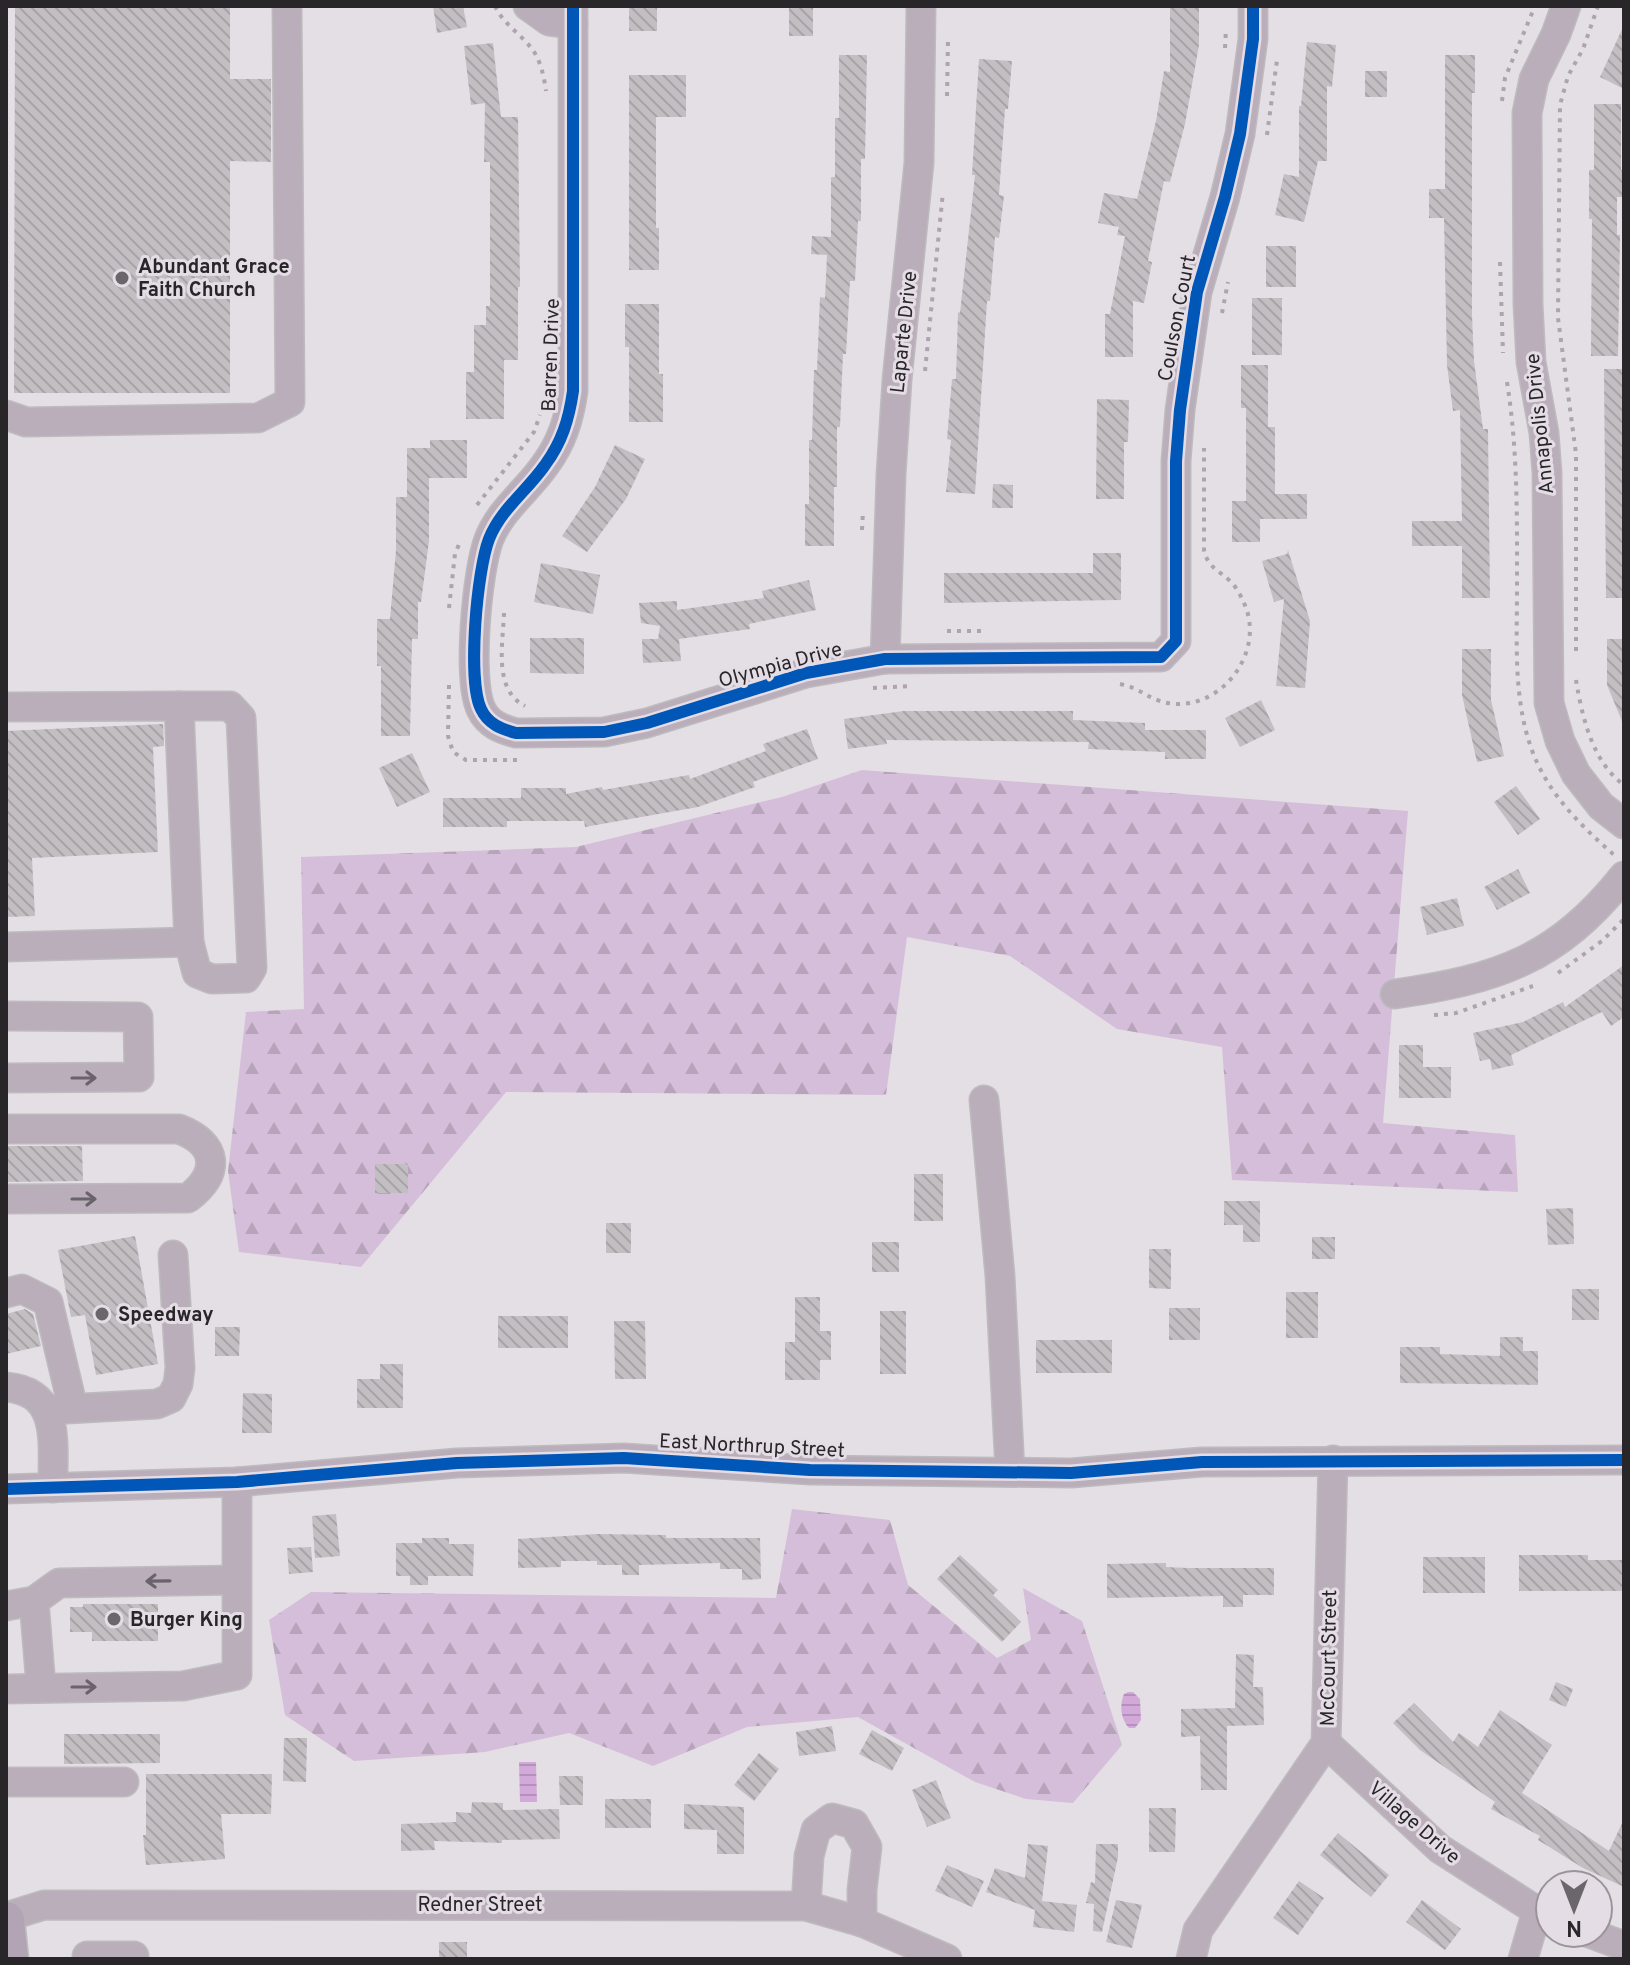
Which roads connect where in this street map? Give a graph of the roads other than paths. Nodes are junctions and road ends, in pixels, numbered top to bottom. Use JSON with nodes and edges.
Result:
{"nodes":[{"id":1,"x":287,"y":6,"type":"edge"},
{"id":2,"x":528,"y":6,"type":"edge"},
{"id":3,"x":921,"y":6,"type":"edge"},
{"id":4,"x":1253,"y":6,"type":"edge"},
{"id":5,"x":1566,"y":6,"type":"edge"},
{"id":6,"x":573,"y":15,"type":"edge"},
{"id":7,"x":6,"y":415,"type":"edge"},
{"id":8,"x":1176,"y":641,"type":"joint"},
{"id":9,"x":885,"y":659,"type":"junction"},
{"id":10,"x":179,"y":706,"type":"junction"},
{"id":11,"x":6,"y":707,"type":"edge"},
{"id":12,"x":490,"y":722,"type":"joint"},
{"id":13,"x":1624,"y":824,"type":"edge"},
{"id":14,"x":1613,"y":870,"type":"edge"},
{"id":15,"x":189,"y":942,"type":"junction"},
{"id":16,"x":6,"y":947,"type":"edge"},
{"id":17,"x":1395,"y":994,"type":"dead end"},
{"id":18,"x":6,"y":1016,"type":"edge"},
{"id":19,"x":6,"y":1078,"type":"edge"},
{"id":20,"x":984,"y":1100,"type":"dead end"},
{"id":21,"x":6,"y":1129,"type":"edge"},
{"id":22,"x":6,"y":1199,"type":"edge"},
{"id":23,"x":173,"y":1255,"type":"dead end"},
{"id":24,"x":6,"y":1293,"type":"edge"},
{"id":25,"x":6,"y":1387,"type":"edge"},
{"id":26,"x":60,"y":1409,"type":"junction"},
{"id":27,"x":1333,"y":1460,"type":"junction"},
{"id":28,"x":1624,"y":1460,"type":"edge"},
{"id":29,"x":1010,"y":1472,"type":"junction"},
{"id":30,"x":237,"y":1482,"type":"junction"},
{"id":31,"x":53,"y":1488,"type":"junction"},
{"id":32,"x":6,"y":1489,"type":"edge"},
{"id":33,"x":236,"y":1580,"type":"junction"},
{"id":34,"x":34,"y":1601,"type":"junction"},
{"id":35,"x":6,"y":1606,"type":"edge"},
{"id":36,"x":41,"y":1687,"type":"junction"},
{"id":37,"x":6,"y":1689,"type":"edge"},
{"id":38,"x":1326,"y":1743,"type":"junction"},
{"id":39,"x":6,"y":1782,"type":"edge"},
{"id":40,"x":124,"y":1782,"type":"dead end"},
{"id":41,"x":806,"y":1906,"type":"junction"},
{"id":42,"x":1534,"y":1908,"type":"edge"},
{"id":43,"x":862,"y":1922,"type":"junction"},
{"id":44,"x":1534,"y":1934,"type":"edge"},
{"id":45,"x":7,"y":1936,"type":"edge"},
{"id":46,"x":87,"y":1959,"type":"edge"},
{"id":47,"x":134,"y":1959,"type":"edge"},
{"id":48,"x":947,"y":1959,"type":"edge"},
{"id":49,"x":1191,"y":1959,"type":"edge"},
{"id":50,"x":1523,"y":1959,"type":"edge"}],
"edges":[{"from":1,"to":7,"type":"street"},
{"from":2,"to":6,"type":"street"},
{"from":3,"to":9,"type":"street","name":"Laparte Drive"},
{"from":4,"to":8,"type":"street","name":"Coulson Court"},
{"from":5,"to":13,"type":"street","name":"Annapolis Drive"},
{"from":6,"to":12,"type":"street","name":"Barren Drive"},
{"from":8,"to":9,"type":"street","name":"Olympia Drive"},
{"from":9,"to":12,"type":"street","name":"Olympia Drive"},
{"from":10,"to":11,"type":"street"},
{"from":10,"to":15,"type":"street"},
{"from":10,"to":15,"type":"street"},
{"from":14,"to":17,"type":"street"},
{"from":15,"to":16,"type":"street"},
{"from":19,"to":18,"type":"street","one_way":true},
{"from":20,"to":29,"type":"street"},
{"from":22,"to":21,"type":"street","one_way":true},
{"from":23,"to":26,"type":"street"},
{"from":24,"to":26,"type":"street"},
{"from":25,"to":26,"type":"street"},
{"from":26,"to":31,"type":"street"},
{"from":27,"to":28,"type":"street","name":"East Northrup Street"},
{"from":27,"to":29,"type":"street","name":"East Northrup Street"},
{"from":27,"to":38,"type":"street","name":"McCourt Street"},
{"from":29,"to":30,"type":"street","name":"East Northrup Street"},
{"from":30,"to":31,"type":"street","name":"East Northrup Street"},
{"from":30,"to":33,"type":"street"},
{"from":31,"to":32,"type":"street","name":"East Northrup Street"},
{"from":33,"to":34,"type":"street","one_way":true},
{"from":36,"to":33,"type":"street","one_way":true},
{"from":34,"to":35,"type":"street"},
{"from":34,"to":36,"type":"street"},
{"from":36,"to":37,"type":"street"},
{"from":38,"to":42,"type":"street","name":"Village Drive"},
{"from":38,"to":49,"type":"street","name":"McCourt Street"},
{"from":39,"to":40,"type":"street"},
{"from":41,"to":43,"type":"street","name":"Redner Street"},
{"from":41,"to":43,"type":"street"},
{"from":41,"to":45,"type":"street","name":"Redner Street"},
{"from":43,"to":48,"type":"street","name":"Redner Street"},
{"from":44,"to":50,"type":"street"},
{"from":46,"to":47,"type":"street"}]}
